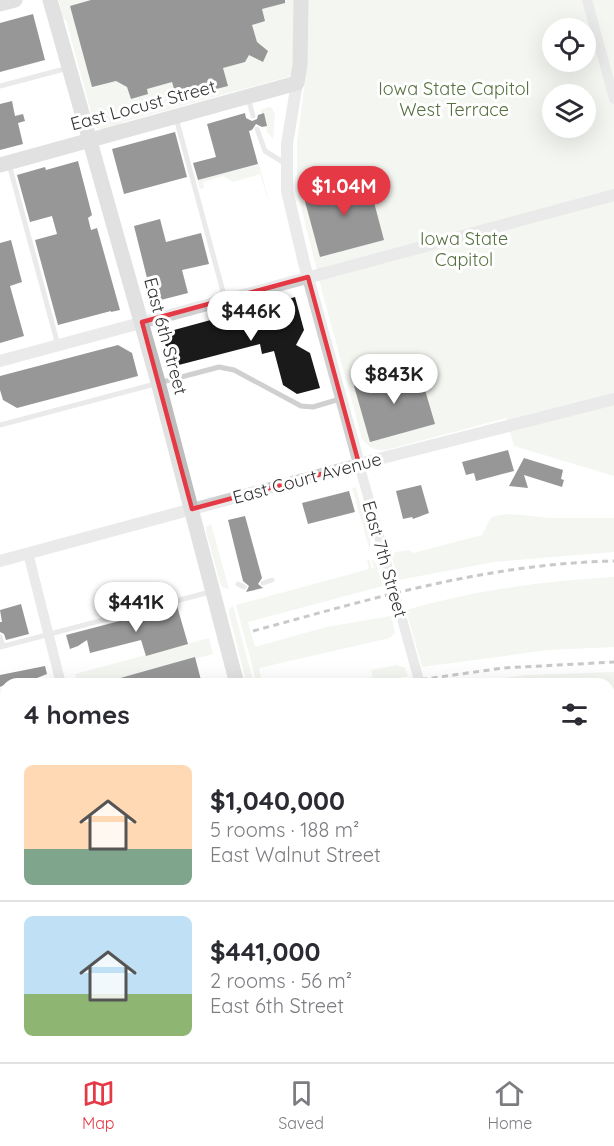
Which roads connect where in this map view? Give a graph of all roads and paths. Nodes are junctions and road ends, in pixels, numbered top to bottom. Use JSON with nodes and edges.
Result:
{"nodes":[{"id":1,"x":15,"y":0,"type":"edge"},
{"id":2,"x":50,"y":0,"type":"edge"},
{"id":3,"x":301,"y":0,"type":"edge"},
{"id":4,"x":587,"y":0,"type":"edge"},
{"id":5,"x":0,"y":4,"type":"edge"},
{"id":6,"x":69,"y":68,"type":"junction"},
{"id":7,"x":297,"y":83,"type":"junction"},
{"id":8,"x":0,"y":86,"type":"edge"},
{"id":9,"x":248,"y":96,"type":"junction"},
{"id":10,"x":614,"y":99,"type":"edge"},
{"id":11,"x":175,"y":116,"type":"junction"},
{"id":12,"x":254,"y":116,"type":"dead end"},
{"id":13,"x":257,"y":129,"type":"dead end"},
{"id":14,"x":90,"y":140,"type":"junction"},
{"id":15,"x":4,"y":163,"type":"edge"},
{"id":16,"x":286,"y":164,"type":"junction"},
{"id":17,"x":614,"y":195,"type":"edge"},
{"id":18,"x":308,"y":277,"type":"junction"},
{"id":19,"x":225,"y":299,"type":"junction"},
{"id":20,"x":142,"y":322,"type":"junction"},
{"id":21,"x":58,"y":345,"type":"junction"},
{"id":22,"x":0,"y":361,"type":"edge"},
{"id":23,"x":158,"y":382,"type":"junction"},
{"id":24,"x":341,"y":398,"type":"junction"},
{"id":25,"x":614,"y":399,"type":"edge"},
{"id":26,"x":0,"y":424,"type":"edge"},
{"id":27,"x":359,"y":464,"type":"junction"},
{"id":28,"x":192,"y":509,"type":"junction"},
{"id":29,"x":28,"y":553,"type":"junction"},
{"id":30,"x":0,"y":561,"type":"edge"},
{"id":31,"x":272,"y":580,"type":"dead end"},
{"id":32,"x":263,"y":583,"type":"dead end"},
{"id":33,"x":238,"y":584,"type":"dead end"},
{"id":34,"x":244,"y":587,"type":"dead end"},
{"id":35,"x":218,"y":598,"type":"junction"},
{"id":36,"x":47,"y":634,"type":"junction"},
{"id":37,"x":0,"y":637,"type":"edge"},
{"id":38,"x":1,"y":647,"type":"edge"},
{"id":39,"x":59,"y":678,"type":"edge"},
{"id":40,"x":236,"y":678,"type":"edge"},
{"id":41,"x":418,"y":678,"type":"edge"}],
"edges":[{"from":1,"to":5,"type":"main road"},
{"from":2,"to":6,"type":"main road","name":"East 6th Street"},
{"from":3,"to":7,"type":"main road"},
{"from":4,"to":10,"type":"street"},
{"from":6,"to":8,"type":"lane"},
{"from":6,"to":14,"type":"main road","name":"East 6th Street"},
{"from":7,"to":9,"type":"main road","name":"East Locust Street"},
{"from":7,"to":16,"type":"street","name":"East 7th Street"},
{"from":9,"to":11,"type":"main road","name":"East Locust Street"},
{"from":9,"to":12,"type":"lane"},
{"from":11,"to":14,"type":"main road","name":"East Locust Street"},
{"from":11,"to":19,"type":"lane"},
{"from":13,"to":16,"type":"lane"},
{"from":14,"to":15,"type":"main road","name":"East Locust Street"},
{"from":14,"to":20,"type":"main road","name":"East 6th Street"},
{"from":15,"to":21,"type":"lane"},
{"from":16,"to":18,"type":"street","name":"East 7th Street"},
{"from":17,"to":18,"type":"street"},
{"from":18,"to":19,"type":"street"},
{"from":18,"to":24,"type":"street","name":"East 7th Street"},
{"from":19,"to":20,"type":"street"},
{"from":20,"to":21,"type":"street"},
{"from":20,"to":23,"type":"main road","name":"East 6th Street"},
{"from":21,"to":22,"type":"street"},
{"from":23,"to":24,"type":"lane"},
{"from":23,"to":26,"type":"lane"},
{"from":23,"to":28,"type":"main road","name":"East 6th Street"},
{"from":24,"to":27,"type":"street","name":"East 7th Street"},
{"from":25,"to":27,"type":"street","name":"East Court Avenue"},
{"from":27,"to":28,"type":"street","name":"East Court Avenue"},
{"from":27,"to":41,"type":"street","name":"East 7th Street"},
{"from":28,"to":29,"type":"street","name":"East Court Avenue"},
{"from":28,"to":35,"type":"main road","name":"East 6th Street"},
{"from":29,"to":30,"type":"street","name":"East Court Avenue"},
{"from":29,"to":36,"type":"street"},
{"from":31,"to":32,"type":"lane"},
{"from":33,"to":34,"type":"lane"},
{"from":35,"to":36,"type":"lane"},
{"from":35,"to":40,"type":"main road","name":"East 6th Street"},
{"from":36,"to":38,"type":"lane"},
{"from":36,"to":39,"type":"street"},
{"from":37,"to":38,"type":"lane"}]}
